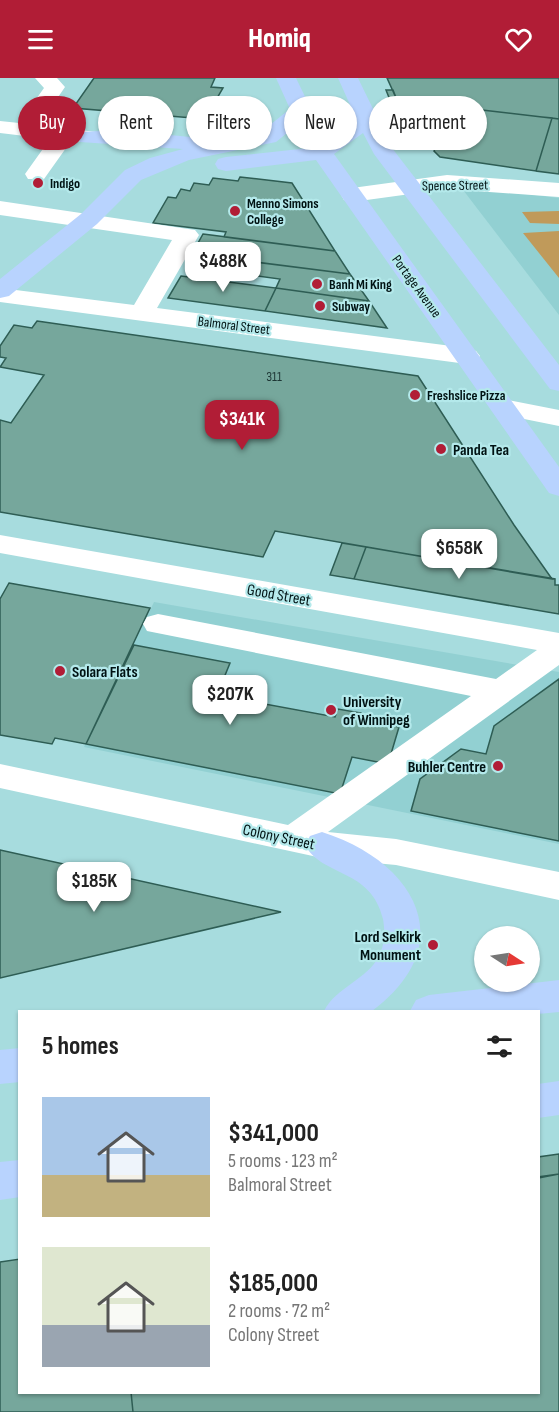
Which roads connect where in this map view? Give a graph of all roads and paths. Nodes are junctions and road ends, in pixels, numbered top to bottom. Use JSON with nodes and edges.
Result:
{"nodes":[{"id":1,"x":45,"y":78,"type":"edge"},
{"id":2,"x":286,"y":78,"type":"edge"},
{"id":3,"x":348,"y":78,"type":"edge"},
{"id":4,"x":49,"y":96,"type":"edge"},
{"id":5,"x":294,"y":96,"type":"edge"},
{"id":6,"x":368,"y":119,"type":"junction"},
{"id":7,"x":284,"y":124,"type":"edge"},
{"id":8,"x":0,"y":127,"type":"edge"},
{"id":9,"x":18,"y":129,"type":"edge"},
{"id":10,"x":272,"y":134,"type":"edge"},
{"id":11,"x":88,"y":137,"type":"joint"},
{"id":12,"x":186,"y":142,"type":"edge"},
{"id":13,"x":53,"y":150,"type":"edge"},
{"id":14,"x":214,"y":150,"type":"edge"},
{"id":15,"x":320,"y":150,"type":"edge"},
{"id":16,"x":322,"y":153,"type":"junction"},
{"id":17,"x":36,"y":174,"type":"dead end"},
{"id":18,"x":121,"y":184,"type":"junction"},
{"id":19,"x":410,"y":186,"type":"junction"},
{"id":20,"x":559,"y":190,"type":"edge"},
{"id":21,"x":352,"y":195,"type":"junction"},
{"id":22,"x":0,"y":208,"type":"edge"},
{"id":23,"x":88,"y":219,"type":"junction"},
{"id":24,"x":0,"y":293,"type":"edge"},
{"id":25,"x":142,"y":313,"type":"junction"},
{"id":26,"x":467,"y":356,"type":"junction"},
{"id":27,"x":559,"y":383,"type":"edge"},
{"id":28,"x":503,"y":407,"type":"junction"},
{"id":29,"x":559,"y":418,"type":"edge"},
{"id":30,"x":559,"y":487,"type":"edge"},
{"id":31,"x":0,"y":544,"type":"edge"},
{"id":32,"x":158,"y":624,"type":"dead end"},
{"id":33,"x":559,"y":644,"type":"edge"},
{"id":34,"x":559,"y":650,"type":"edge"},
{"id":35,"x":502,"y":691,"type":"junction"},
{"id":36,"x":0,"y":776,"type":"edge"},
{"id":37,"x":308,"y":842,"type":"junction"},
{"id":38,"x":559,"y":886,"type":"edge"},
{"id":39,"x":559,"y":996,"type":"edge"},
{"id":40,"x":344,"y":1010,"type":"edge"},
{"id":41,"x":438,"y":1010,"type":"edge"},
{"id":42,"x":18,"y":1065,"type":"edge"},
{"id":43,"x":0,"y":1067,"type":"edge"},
{"id":44,"x":559,"y":1098,"type":"edge"},
{"id":45,"x":540,"y":1101,"type":"edge"},
{"id":46,"x":18,"y":1178,"type":"edge"},
{"id":47,"x":0,"y":1181,"type":"edge"}],
"edges":[{"from":1,"to":4,"type":"street"},
{"from":2,"to":5,"type":"main road","name":"Portage Avenue"},
{"from":3,"to":6,"type":"main road"},
{"from":6,"to":16,"type":"main road"},
{"from":6,"to":19,"type":"main road"},
{"from":7,"to":10,"type":"main road"},
{"from":8,"to":9,"type":"street"},
{"from":11,"to":12,"type":"main road"},
{"from":11,"to":18,"type":"main road"},
{"from":13,"to":17,"type":"street"},
{"from":14,"to":18,"type":"main road"},
{"from":15,"to":16,"type":"main road","name":"Portage Avenue"},
{"from":16,"to":21,"type":"main road","name":"Portage Avenue"},
{"from":16,"to":23,"type":"main road"},
{"from":18,"to":23,"type":"main road"},
{"from":19,"to":20,"type":"street","name":"Spence Street"},
{"from":19,"to":21,"type":"street","name":"Spence Street"},
{"from":19,"to":27,"type":"main road"},
{"from":21,"to":26,"type":"main road","name":"Portage Avenue"},
{"from":22,"to":23,"type":"street"},
{"from":23,"to":24,"type":"main road"},
{"from":23,"to":25,"type":"street"},
{"from":24,"to":25,"type":"street","name":"Balmoral Street"},
{"from":25,"to":26,"type":"street","name":"Balmoral Street"},
{"from":26,"to":28,"type":"main road","name":"Portage Avenue"},
{"from":28,"to":29,"type":"street"},
{"from":28,"to":30,"type":"main road","name":"Portage Avenue"},
{"from":31,"to":33,"type":"street","name":"Good Street"},
{"from":32,"to":35,"type":"street"},
{"from":34,"to":35,"type":"street"},
{"from":35,"to":37,"type":"street"},
{"from":36,"to":37,"type":"street","name":"Colony Street"},
{"from":37,"to":38,"type":"street","name":"Colony Street"},
{"from":37,"to":40,"type":"main road"},
{"from":39,"to":41,"type":"main road"},
{"from":42,"to":43,"type":"main road"},
{"from":44,"to":45,"type":"main road"},
{"from":46,"to":47,"type":"main road"}]}
